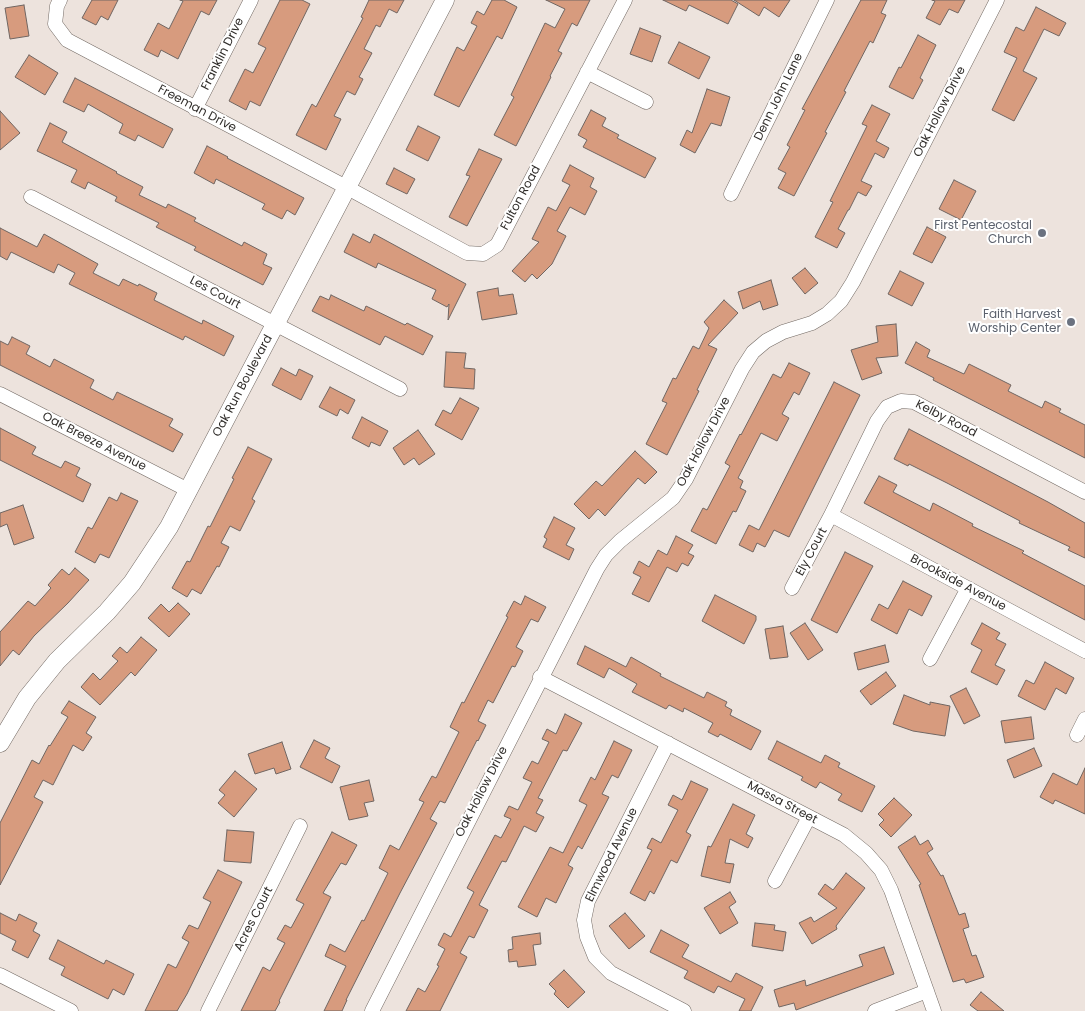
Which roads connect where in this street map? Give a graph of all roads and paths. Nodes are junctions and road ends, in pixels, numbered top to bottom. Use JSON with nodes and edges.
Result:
{"nodes":[{"id":1,"x":60,"y":0,"type":"edge"},
{"id":2,"x":251,"y":0,"type":"edge"},
{"id":3,"x":445,"y":0,"type":"edge"},
{"id":4,"x":625,"y":0,"type":"edge"},
{"id":5,"x":827,"y":0,"type":"edge"},
{"id":6,"x":997,"y":0,"type":"edge"},
{"id":7,"x":587,"y":72,"type":"junction"},
{"id":8,"x":646,"y":102,"type":"dead end"},
{"id":9,"x":195,"y":109,"type":"junction"},
{"id":10,"x":346,"y":187,"type":"junction"},
{"id":11,"x":731,"y":194,"type":"dead end"},
{"id":12,"x":31,"y":197,"type":"dead end"},
{"id":13,"x":275,"y":324,"type":"junction"},
{"id":14,"x":400,"y":389,"type":"dead end"},
{"id":15,"x":0,"y":394,"type":"edge"},
{"id":16,"x":188,"y":490,"type":"junction"},
{"id":17,"x":1085,"y":492,"type":"edge"},
{"id":18,"x":831,"y":515,"type":"junction"},
{"id":19,"x":792,"y":588,"type":"dead end"},
{"id":20,"x":968,"y":588,"type":"junction"},
{"id":21,"x":1085,"y":651,"type":"edge"},
{"id":22,"x":930,"y":659,"type":"dead end"},
{"id":23,"x":540,"y":677,"type":"junction"},
{"id":24,"x":1085,"y":719,"type":"edge"},
{"id":25,"x":1077,"y":735,"type":"dead end"},
{"id":26,"x":0,"y":743,"type":"edge"},
{"id":27,"x":668,"y":743,"type":"junction"},
{"id":28,"x":809,"y":817,"type":"junction"},
{"id":29,"x":300,"y":826,"type":"dead end"},
{"id":30,"x":775,"y":881,"type":"dead end"},
{"id":31,"x":0,"y":975,"type":"edge"},
{"id":32,"x":927,"y":991,"type":"junction"},
{"id":33,"x":71,"y":1011,"type":"edge"},
{"id":34,"x":208,"y":1011,"type":"edge"},
{"id":35,"x":372,"y":1011,"type":"edge"},
{"id":36,"x":684,"y":1011,"type":"edge"},
{"id":37,"x":875,"y":1011,"type":"edge"},
{"id":38,"x":934,"y":1011,"type":"edge"}],
"edges":[{"from":1,"to":9,"type":"street","name":"Freeman Drive"},
{"from":2,"to":9,"type":"street","name":"Franklin Drive"},
{"from":3,"to":10,"type":"street","name":"Oak Run Boulevard"},
{"from":4,"to":7,"type":"street","name":"Fulton Road"},
{"from":5,"to":11,"type":"street","name":"Denn John Lane"},
{"from":6,"to":23,"type":"street","name":"Oak Hollow Drive"},
{"from":7,"to":8,"type":"street"},
{"from":7,"to":10,"type":"street","name":"Fulton Road"},
{"from":9,"to":10,"type":"street","name":"Freeman Drive"},
{"from":10,"to":13,"type":"street","name":"Oak Run Boulevard"},
{"from":12,"to":13,"type":"street","name":"Les Court"},
{"from":13,"to":14,"type":"street","name":"Les Court"},
{"from":13,"to":16,"type":"street","name":"Oak Run Boulevard"},
{"from":15,"to":16,"type":"street","name":"Oak Breeze Avenue"},
{"from":16,"to":26,"type":"street","name":"Oak Run Boulevard"},
{"from":17,"to":18,"type":"street","name":"Kelby Road"},
{"from":18,"to":19,"type":"street","name":"Ely Court"},
{"from":18,"to":20,"type":"street","name":"Brookside Avenue"},
{"from":20,"to":21,"type":"street","name":"Brookside Avenue"},
{"from":20,"to":22,"type":"street"},
{"from":23,"to":27,"type":"street","name":"Massa Street"},
{"from":23,"to":35,"type":"street","name":"Oak Hollow Drive"},
{"from":24,"to":25,"type":"street"},
{"from":27,"to":28,"type":"street","name":"Massa Street"},
{"from":27,"to":36,"type":"street","name":"Elmwood Avenue"},
{"from":28,"to":30,"type":"street"},
{"from":28,"to":32,"type":"street","name":"Massa Street"},
{"from":29,"to":34,"type":"street","name":"Acres Court"},
{"from":31,"to":33,"type":"street"},
{"from":32,"to":37,"type":"street"},
{"from":32,"to":38,"type":"street","name":"Massa Street"}]}
